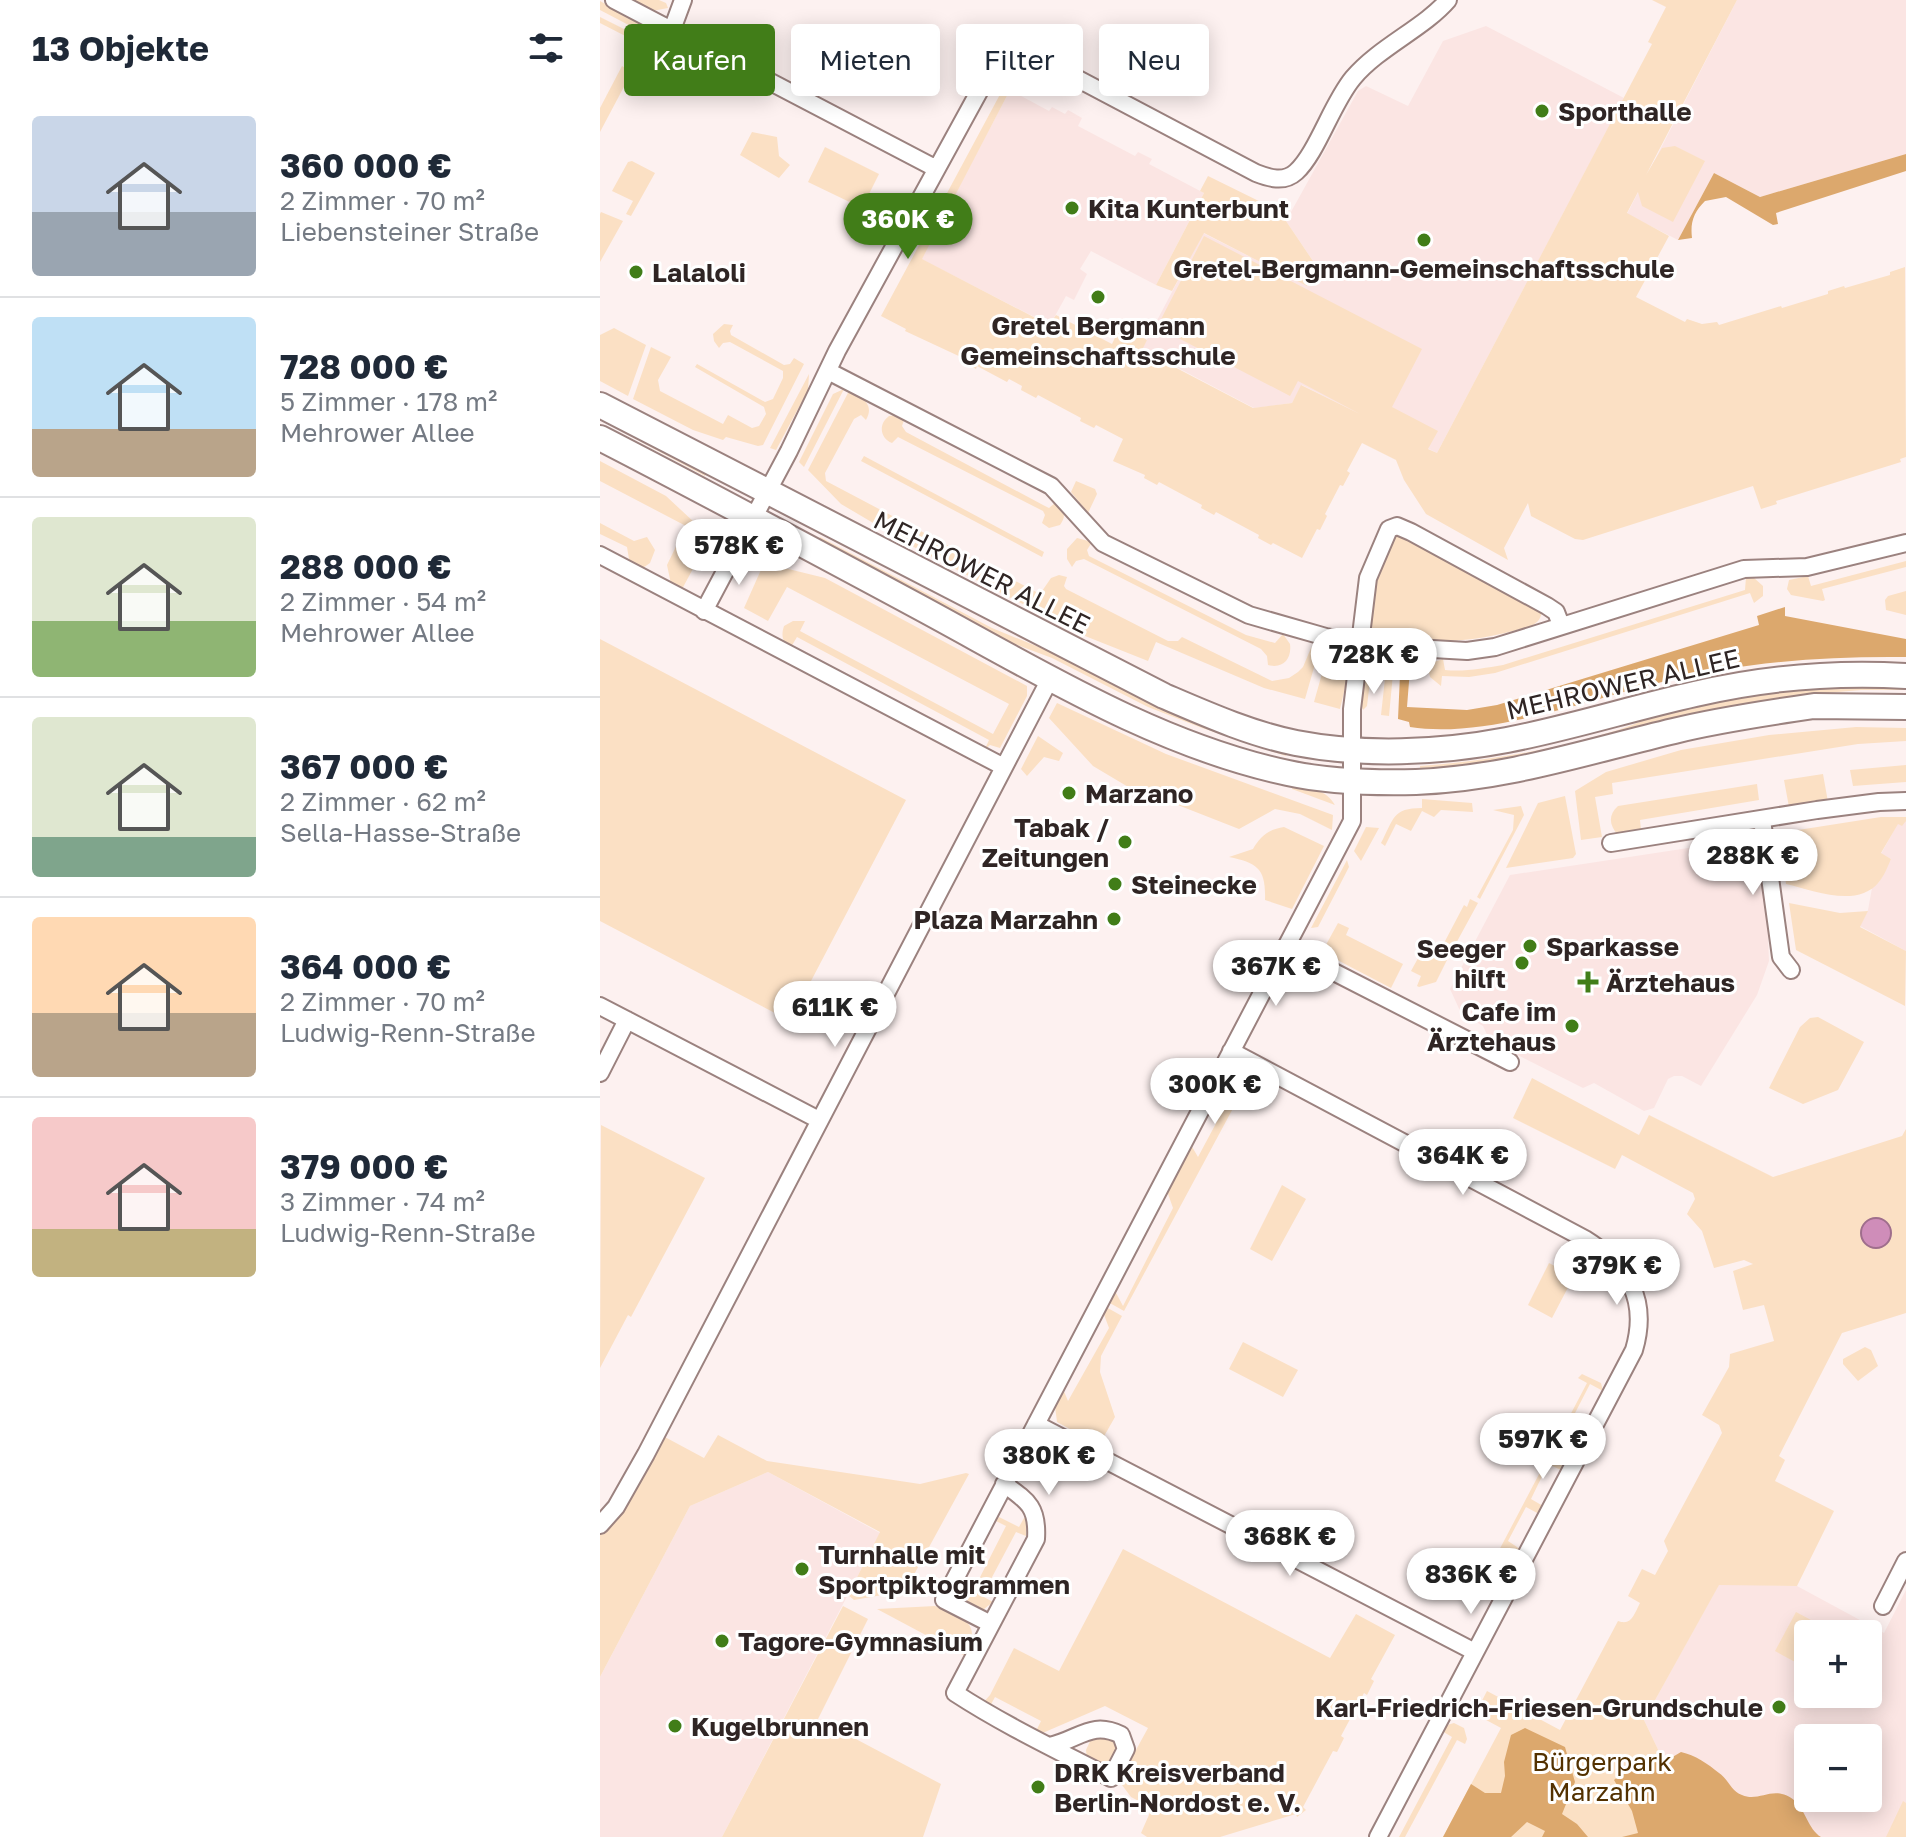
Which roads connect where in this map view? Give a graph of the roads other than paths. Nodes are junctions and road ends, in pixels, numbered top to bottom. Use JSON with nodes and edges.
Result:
{"nodes":[{"id":1,"x":614,"y":0,"type":"edge"},
{"id":2,"x":683,"y":0,"type":"edge"},
{"id":3,"x":1448,"y":0,"type":"edge"},
{"id":4,"x":661,"y":24,"type":"edge"},
{"id":5,"x":673,"y":24,"type":"edge"},
{"id":6,"x":775,"y":84,"type":"edge"},
{"id":7,"x":935,"y":168,"type":"junction"},
{"id":8,"x":828,"y":371,"type":"junction"},
{"id":9,"x":600,"y":405,"type":"edge"},
{"id":10,"x":600,"y":438,"type":"edge"},
{"id":11,"x":767,"y":490,"type":"junction"},
{"id":12,"x":754,"y":517,"type":"junction"},
{"id":13,"x":1906,"y":543,"type":"edge"},
{"id":14,"x":600,"y":555,"type":"edge"},
{"id":15,"x":704,"y":611,"type":"junction"},
{"id":16,"x":1561,"y":625,"type":"junction"},
{"id":17,"x":1361,"y":643,"type":"junction"},
{"id":18,"x":1906,"y":676,"type":"edge"},
{"id":19,"x":1051,"y":677,"type":"junction"},
{"id":20,"x":1906,"y":707,"type":"edge"},
{"id":21,"x":1353,"y":749,"type":"junction"},
{"id":22,"x":1004,"y":767,"type":"junction"},
{"id":23,"x":1354,"y":781,"type":"junction"},
{"id":24,"x":1906,"y":801,"type":"edge"},
{"id":25,"x":1762,"y":820,"type":"junction"},
{"id":26,"x":1611,"y":843,"type":"dead end"},
{"id":27,"x":1285,"y":947,"type":"junction"},
{"id":28,"x":1791,"y":970,"type":"dead end"},
{"id":29,"x":600,"y":1006,"type":"edge"},
{"id":30,"x":627,"y":1020,"type":"junction"},
{"id":31,"x":1231,"y":1051,"type":"junction"},
{"id":32,"x":1510,"y":1062,"type":"dead end"},
{"id":33,"x":600,"y":1073,"type":"edge"},
{"id":34,"x":819,"y":1120,"type":"junction"},
{"id":35,"x":1036,"y":1424,"type":"junction"},
{"id":36,"x":1004,"y":1484,"type":"junction"},
{"id":37,"x":600,"y":1525,"type":"edge"},
{"id":38,"x":1906,"y":1561,"type":"edge"},
{"id":39,"x":1883,"y":1606,"type":"dead end"},
{"id":40,"x":991,"y":1624,"type":"junction"},
{"id":41,"x":1475,"y":1652,"type":"junction"},
{"id":42,"x":1049,"y":1746,"type":"dead end"},
{"id":43,"x":1378,"y":1837,"type":"edge"}],
"edges":[{"from":1,"to":4,"type":"street"},
{"from":2,"to":5,"type":"street"},
{"from":3,"to":7,"type":"street"},
{"from":6,"to":7,"type":"street"},
{"from":7,"to":8,"type":"street"},
{"from":8,"to":11,"type":"street"},
{"from":8,"to":17,"type":"street"},
{"from":9,"to":11,"type":"main road","name":"MEHROWER ALLEE"},
{"from":10,"to":12,"type":"main road"},
{"from":11,"to":12,"type":"street"},
{"from":11,"to":21,"type":"main road","name":"MEHROWER ALLEE"},
{"from":12,"to":15,"type":"street"},
{"from":12,"to":19,"type":"main road"},
{"from":13,"to":16,"type":"street"},
{"from":14,"to":15,"type":"street"},
{"from":15,"to":22,"type":"street"},
{"from":16,"to":17,"type":"street"},
{"from":16,"to":17,"type":"street"},
{"from":17,"to":21,"type":"street"},
{"from":18,"to":21,"type":"main road","name":"MEHROWER ALLEE"},
{"from":19,"to":22,"type":"street"},
{"from":19,"to":23,"type":"main road"},
{"from":20,"to":23,"type":"main road"},
{"from":21,"to":23,"type":"street"},
{"from":22,"to":34,"type":"street"},
{"from":23,"to":27,"type":"street"},
{"from":24,"to":25,"type":"street"},
{"from":25,"to":26,"type":"street"},
{"from":25,"to":28,"type":"street"},
{"from":27,"to":31,"type":"street"},
{"from":27,"to":32,"type":"street"},
{"from":29,"to":30,"type":"street"},
{"from":30,"to":33,"type":"street"},
{"from":30,"to":34,"type":"street"},
{"from":31,"to":35,"type":"street"},
{"from":31,"to":41,"type":"street"},
{"from":34,"to":37,"type":"street"},
{"from":35,"to":36,"type":"street"},
{"from":35,"to":41,"type":"street"},
{"from":36,"to":40,"type":"street"},
{"from":36,"to":40,"type":"street"},
{"from":38,"to":39,"type":"street"},
{"from":40,"to":42,"type":"street"},
{"from":41,"to":43,"type":"street"}]}
